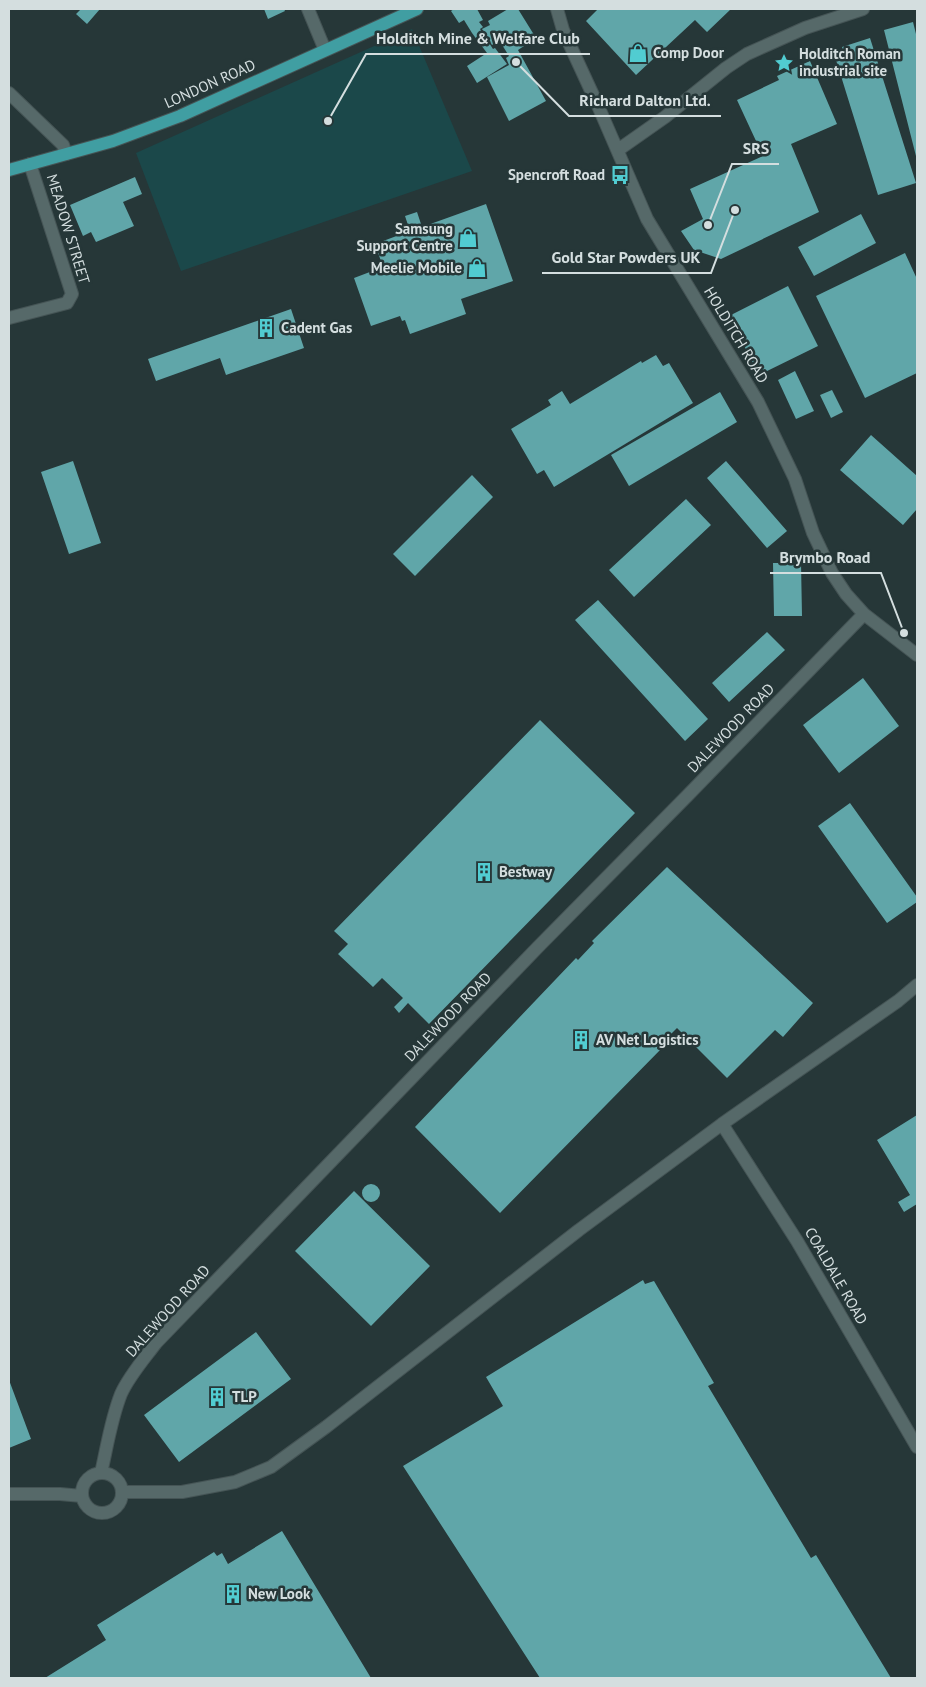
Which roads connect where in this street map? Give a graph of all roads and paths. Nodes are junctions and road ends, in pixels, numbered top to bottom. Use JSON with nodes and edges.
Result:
{"nodes":[{"id":1,"x":308,"y":9,"type":"edge"},
{"id":2,"x":417,"y":9,"type":"edge"},
{"id":3,"x":557,"y":9,"type":"edge"},
{"id":4,"x":863,"y":9,"type":"edge"},
{"id":5,"x":325,"y":50,"type":"junction"},
{"id":6,"x":9,"y":93,"type":"edge"},
{"id":7,"x":618,"y":150,"type":"junction"},
{"id":8,"x":66,"y":154,"type":"junction"},
{"id":9,"x":30,"y":164,"type":"junction"},
{"id":10,"x":9,"y":170,"type":"edge"},
{"id":11,"x":9,"y":318,"type":"edge"},
{"id":12,"x":864,"y":614,"type":"junction"},
{"id":13,"x":917,"y":655,"type":"edge"},
{"id":14,"x":917,"y":985,"type":"edge"},
{"id":15,"x":722,"y":1124,"type":"junction"},
{"id":16,"x":917,"y":1447,"type":"edge"},
{"id":17,"x":101,"y":1473,"type":"junction"},
{"id":18,"x":122,"y":1492,"type":"junction"},
{"id":19,"x":9,"y":1494,"type":"edge"},
{"id":20,"x":82,"y":1496,"type":"junction"}],
"edges":[{"from":1,"to":5,"type":"street"},
{"from":2,"to":5,"type":"main road","name":"LONDON ROAD"},
{"from":3,"to":7,"type":"street","name":"HOLDITCH ROAD"},
{"from":4,"to":7,"type":"street"},
{"from":5,"to":8,"type":"main road","name":"LONDON ROAD"},
{"from":6,"to":8,"type":"street"},
{"from":7,"to":12,"type":"street","name":"HOLDITCH ROAD"},
{"from":8,"to":9,"type":"main road","name":"LONDON ROAD"},
{"from":9,"to":10,"type":"main road","name":"LONDON ROAD"},
{"from":9,"to":11,"type":"street","name":"MEADOW STREET"},
{"from":12,"to":13,"type":"street","name":"HOLDITCH ROAD"},
{"from":12,"to":17,"type":"street","name":"DALEWOOD ROAD"},
{"from":14,"to":15,"type":"street"},
{"from":15,"to":16,"type":"street","name":"COALDALE ROAD"},
{"from":15,"to":18,"type":"street"},
{"from":17,"to":18,"type":"street"},
{"from":17,"to":20,"type":"street"},
{"from":18,"to":20,"type":"street"},
{"from":19,"to":20,"type":"street"}]}
